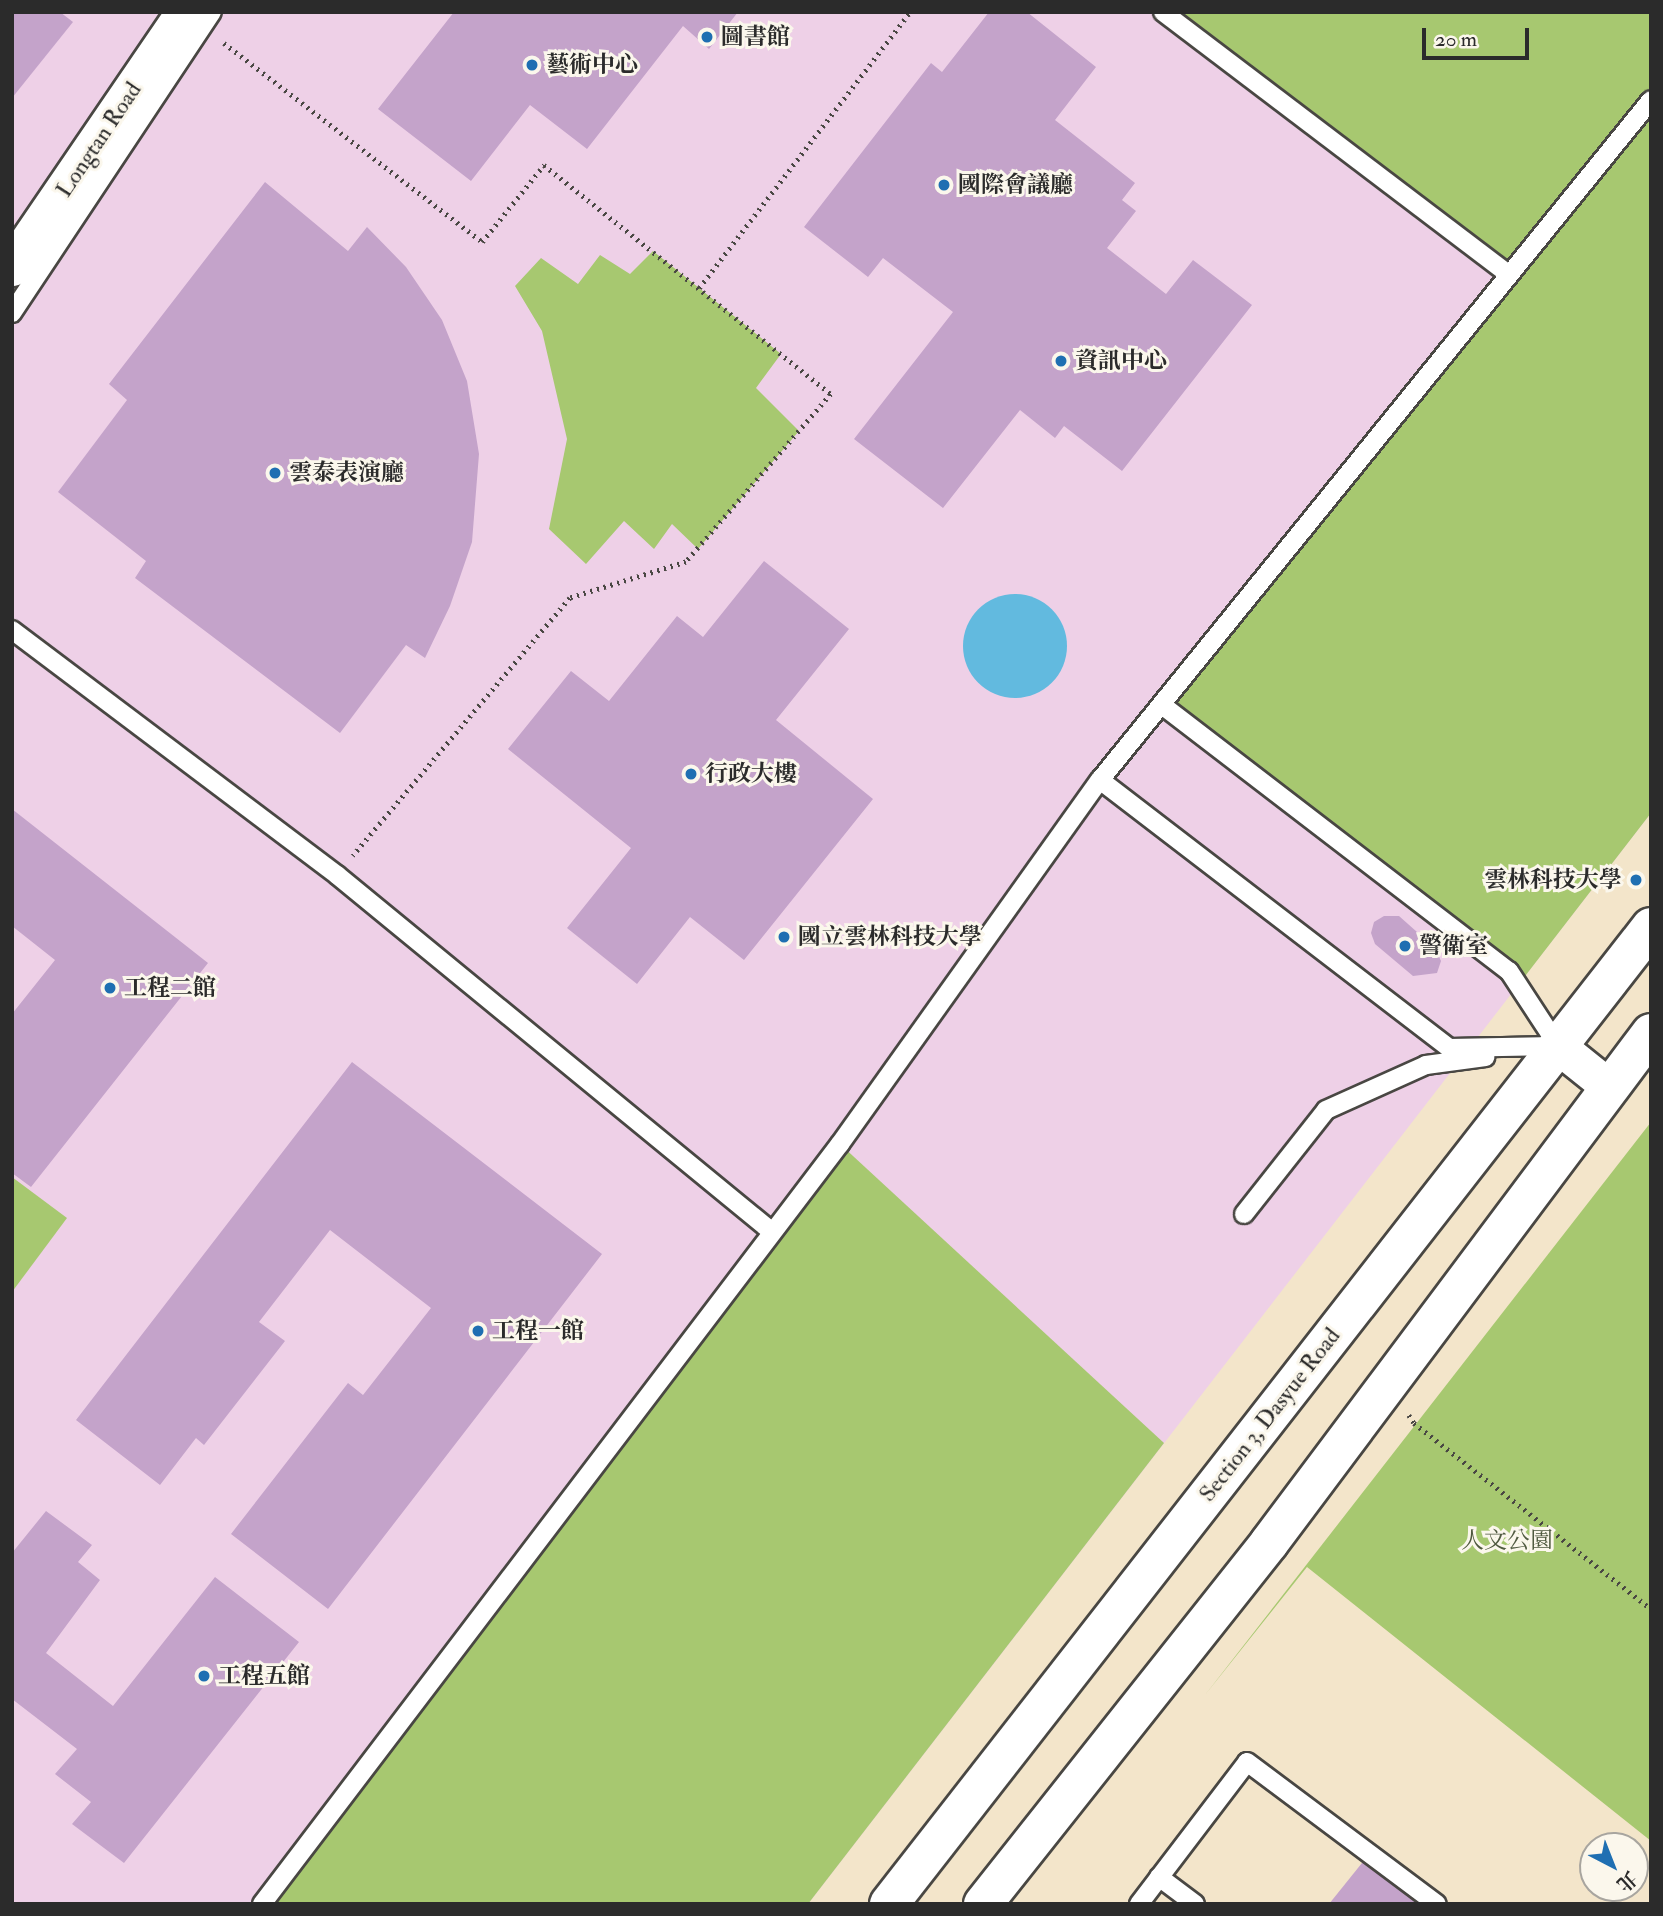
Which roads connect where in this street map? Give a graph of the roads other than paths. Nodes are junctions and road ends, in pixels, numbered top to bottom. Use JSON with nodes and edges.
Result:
{"nodes":[{"id":1,"x":212,"y":12,"type":"edge"},
{"id":2,"x":1163,"y":12,"type":"edge"},
{"id":3,"x":199,"y":24,"type":"edge"},
{"id":4,"x":1651,"y":100,"type":"edge"},
{"id":5,"x":12,"y":267,"type":"edge"},
{"id":6,"x":1507,"y":273,"type":"junction"},
{"id":7,"x":12,"y":313,"type":"edge"},
{"id":8,"x":12,"y":630,"type":"edge"},
{"id":9,"x":1161,"y":705,"type":"junction"},
{"id":10,"x":1100,"y":780,"type":"junction"},
{"id":11,"x":1651,"y":927,"type":"edge"},
{"id":12,"x":1651,"y":1033,"type":"edge"},
{"id":13,"x":1558,"y":1046,"type":"junction"},
{"id":14,"x":1609,"y":1087,"type":"junction"},
{"id":15,"x":1244,"y":1214,"type":"dead end"},
{"id":16,"x":771,"y":1231,"type":"junction"},
{"id":17,"x":1159,"y":1877,"type":"junction"},
{"id":18,"x":262,"y":1904,"type":"edge"},
{"id":19,"x":889,"y":1904,"type":"edge"},
{"id":20,"x":983,"y":1904,"type":"edge"},
{"id":21,"x":1139,"y":1904,"type":"edge"},
{"id":22,"x":1195,"y":1904,"type":"edge"},
{"id":23,"x":1437,"y":1904,"type":"edge"}],
"edges":[{"from":1,"to":7,"type":"lane"},
{"from":2,"to":6,"type":"lane"},
{"from":3,"to":5,"type":"street","name":"Longtan Road"},
{"from":4,"to":6,"type":"lane"},
{"from":6,"to":9,"type":"lane"},
{"from":8,"to":16,"type":"lane"},
{"from":9,"to":10,"type":"lane"},
{"from":9,"to":13,"type":"lane"},
{"from":10,"to":13,"type":"lane"},
{"from":10,"to":16,"type":"lane"},
{"from":11,"to":13,"type":"street","name":"Section 3, Dasyue Road"},
{"from":12,"to":14,"type":"street"},
{"from":13,"to":14,"type":"street"},
{"from":13,"to":15,"type":"lane"},
{"from":13,"to":19,"type":"street","name":"Section 3, Dasyue Road"},
{"from":14,"to":20,"type":"street"},
{"from":16,"to":18,"type":"lane"},
{"from":17,"to":21,"type":"lane"},
{"from":17,"to":22,"type":"lane"},
{"from":17,"to":23,"type":"lane"}]}
